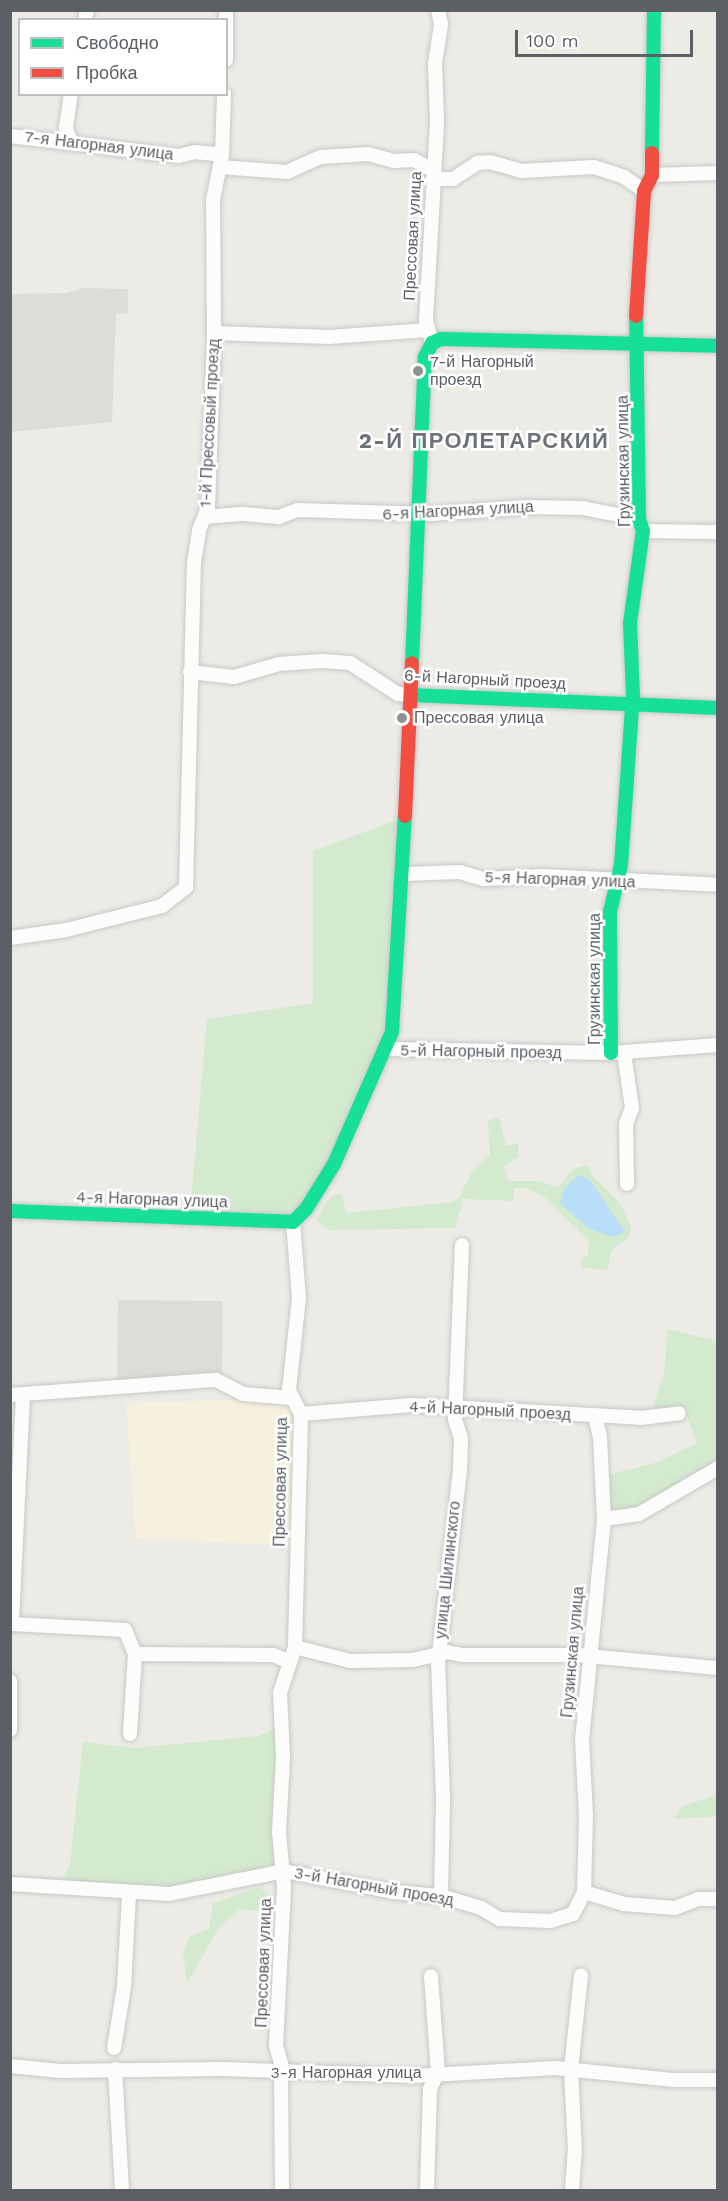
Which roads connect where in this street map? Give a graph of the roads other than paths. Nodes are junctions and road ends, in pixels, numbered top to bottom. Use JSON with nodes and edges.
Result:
{"nodes":[{"id":1,"x":450,"y":10,"type":"edge"},
{"id":2,"x":654,"y":10,"type":"edge"},
{"id":3,"x":440,"y":17,"type":"edge"},
{"id":4,"x":71,"y":96,"type":"edge"},
{"id":5,"x":224,"y":96,"type":"edge"},
{"id":6,"x":10,"y":136,"type":"edge"},
{"id":7,"x":71,"y":142,"type":"junction"},
{"id":8,"x":221,"y":161,"type":"junction"},
{"id":9,"x":717,"y":173,"type":"edge"},
{"id":10,"x":433,"y":174,"type":"junction"},
{"id":11,"x":652,"y":176,"type":"junction"},
{"id":12,"x":644,"y":191,"type":"junction"},
{"id":13,"x":214,"y":333,"type":"junction"},
{"id":14,"x":430,"y":336,"type":"junction"},
{"id":15,"x":634,"y":343,"type":"junction"},
{"id":16,"x":717,"y":346,"type":"edge"},
{"id":17,"x":416,"y":515,"type":"junction"},
{"id":18,"x":205,"y":517,"type":"junction"},
{"id":19,"x":641,"y":525,"type":"junction"},
{"id":20,"x":717,"y":532,"type":"edge"},
{"id":21,"x":190,"y":672,"type":"junction"},
{"id":22,"x":411,"y":695,"type":"junction"},
{"id":23,"x":631,"y":705,"type":"junction"},
{"id":24,"x":717,"y":708,"type":"edge"},
{"id":25,"x":403,"y":874,"type":"junction"},
{"id":26,"x":617,"y":881,"type":"junction"},
{"id":27,"x":717,"y":885,"type":"edge"},
{"id":28,"x":10,"y":938,"type":"edge"},
{"id":29,"x":717,"y":1045,"type":"edge"},
{"id":30,"x":387,"y":1049,"type":"junction"},
{"id":31,"x":618,"y":1053,"type":"junction"},
{"id":32,"x":627,"y":1184,"type":"dead end"},
{"id":33,"x":10,"y":1211,"type":"edge"},
{"id":34,"x":293,"y":1222,"type":"junction"},
{"id":35,"x":462,"y":1245,"type":"dead end"},
{"id":36,"x":17,"y":1396,"type":"edge"},
{"id":37,"x":292,"y":1398,"type":"junction"},
{"id":38,"x":456,"y":1409,"type":"junction"},
{"id":39,"x":679,"y":1413,"type":"dead end"},
{"id":40,"x":301,"y":1414,"type":"junction"},
{"id":41,"x":595,"y":1417,"type":"junction"},
{"id":42,"x":717,"y":1468,"type":"edge"},
{"id":43,"x":604,"y":1519,"type":"junction"},
{"id":44,"x":295,"y":1647,"type":"junction"},
{"id":45,"x":439,"y":1652,"type":"junction"},
{"id":46,"x":135,"y":1654,"type":"junction"},
{"id":47,"x":589,"y":1657,"type":"junction"},
{"id":48,"x":288,"y":1661,"type":"junction"},
{"id":49,"x":717,"y":1668,"type":"edge"},
{"id":50,"x":10,"y":1681,"type":"edge"},
{"id":51,"x":10,"y":1730,"type":"edge"},
{"id":52,"x":130,"y":1734,"type":"dead end"},
{"id":53,"x":284,"y":1871,"type":"junction"},
{"id":54,"x":10,"y":1884,"type":"edge"},
{"id":55,"x":584,"y":1892,"type":"junction"},
{"id":56,"x":129,"y":1894,"type":"junction"},
{"id":57,"x":441,"y":1896,"type":"junction"},
{"id":58,"x":717,"y":1899,"type":"edge"},
{"id":59,"x":430,"y":1976,"type":"dead end"},
{"id":60,"x":581,"y":1976,"type":"dead end"},
{"id":61,"x":114,"y":2048,"type":"dead end"},
{"id":62,"x":10,"y":2066,"type":"edge"},
{"id":63,"x":115,"y":2069,"type":"junction"},
{"id":64,"x":571,"y":2069,"type":"junction"},
{"id":65,"x":438,"y":2072,"type":"junction"},
{"id":66,"x":282,"y":2074,"type":"junction"},
{"id":67,"x":717,"y":2080,"type":"edge"},
{"id":68,"x":122,"y":2190,"type":"edge"},
{"id":69,"x":282,"y":2190,"type":"edge"},
{"id":70,"x":427,"y":2190,"type":"edge"},
{"id":71,"x":572,"y":2190,"type":"edge"}],
"edges":[{"from":1,"to":3,"type":"street"},
{"from":2,"to":11,"type":"street","name":"Грузинская улица"},
{"from":3,"to":10,"type":"street","name":"Прессовая улица"},
{"from":4,"to":7,"type":"street"},
{"from":5,"to":8,"type":"street","name":"1-й Прессовый проезд"},
{"from":6,"to":7,"type":"street","name":"7-я Нагорная улица"},
{"from":7,"to":8,"type":"street","name":"7-я Нагорная улица"},
{"from":8,"to":10,"type":"street","name":"7-я Нагорная улица"},
{"from":8,"to":13,"type":"street","name":"1-й Прессовый проезд"},
{"from":9,"to":11,"type":"street"},
{"from":10,"to":12,"type":"street","name":"7-я Нагорная улица"},
{"from":10,"to":14,"type":"street","name":"Прессовая улица"},
{"from":11,"to":12,"type":"street","name":"Грузинская улица"},
{"from":12,"to":15,"type":"street","name":"Грузинская улица"},
{"from":13,"to":14,"type":"street"},
{"from":13,"to":18,"type":"street","name":"1-й Прессовый проезд"},
{"from":14,"to":15,"type":"street"},
{"from":14,"to":17,"type":"street","name":"Прессовая улица"},
{"from":15,"to":16,"type":"street"},
{"from":15,"to":19,"type":"street","name":"Грузинская улица"},
{"from":17,"to":18,"type":"street","name":"6-я Нагорная улица"},
{"from":17,"to":19,"type":"street","name":"6-я Нагорная улица"},
{"from":17,"to":22,"type":"street","name":"Прессовая улица"},
{"from":18,"to":21,"type":"street","name":"1-й Прессовый проезд"},
{"from":19,"to":20,"type":"street","name":"6-я Нагорная улица"},
{"from":19,"to":23,"type":"street","name":"Грузинская улица"},
{"from":21,"to":22,"type":"street","name":"6-й Нагорный проезд"},
{"from":21,"to":28,"type":"street","name":"1-й Прессовый проезд"},
{"from":22,"to":23,"type":"street","name":"6-й Нагорный проезд"},
{"from":22,"to":25,"type":"street","name":"Прессовая улица"},
{"from":23,"to":24,"type":"street","name":"6-й Нагорный проезд"},
{"from":23,"to":26,"type":"street","name":"Грузинская улица"},
{"from":25,"to":26,"type":"street","name":"5-я Нагорная улица"},
{"from":25,"to":30,"type":"street","name":"Прессовая улица"},
{"from":26,"to":27,"type":"street","name":"5-я Нагорная улица"},
{"from":26,"to":31,"type":"street","name":"Грузинская улица"},
{"from":29,"to":31,"type":"street","name":"5-й Нагорный проезд"},
{"from":30,"to":31,"type":"street","name":"5-й Нагорный проезд"},
{"from":30,"to":34,"type":"street","name":"Прессовая улица"},
{"from":31,"to":32,"type":"street","name":"Грузинская улица"},
{"from":33,"to":34,"type":"street","name":"4-я Нагорная улица"},
{"from":34,"to":37,"type":"street","name":"Прессовая улица"},
{"from":35,"to":38,"type":"street","name":"улица Шилинского"},
{"from":36,"to":37,"type":"street"},
{"from":36,"to":46,"type":"street"},
{"from":37,"to":40,"type":"street","name":"Прессовая улица"},
{"from":38,"to":40,"type":"street","name":"4-й Нагорный проезд"},
{"from":38,"to":41,"type":"street","name":"4-й Нагорный проезд"},
{"from":38,"to":45,"type":"street","name":"улица Шилинского"},
{"from":39,"to":41,"type":"street","name":"4-й Нагорный проезд"},
{"from":40,"to":44,"type":"street","name":"Прессовая улица"},
{"from":41,"to":43,"type":"street","name":"Грузинская улица"},
{"from":42,"to":43,"type":"street"},
{"from":43,"to":47,"type":"street","name":"Грузинская улица"},
{"from":44,"to":45,"type":"street"},
{"from":44,"to":48,"type":"street","name":"Прессовая улица"},
{"from":45,"to":47,"type":"street"},
{"from":45,"to":57,"type":"street","name":"улица Шилинского"},
{"from":46,"to":48,"type":"street"},
{"from":46,"to":52,"type":"street"},
{"from":47,"to":49,"type":"street"},
{"from":47,"to":55,"type":"street","name":"Грузинская улица"},
{"from":48,"to":53,"type":"street","name":"Прессовая улица"},
{"from":50,"to":51,"type":"street"},
{"from":53,"to":56,"type":"street","name":"3-й Нагорный проезд"},
{"from":53,"to":57,"type":"street","name":"3-й Нагорный проезд"},
{"from":53,"to":66,"type":"street","name":"Прессовая улица"},
{"from":54,"to":56,"type":"street","name":"3-й Нагорный проезд"},
{"from":55,"to":57,"type":"street","name":"3-й Нагорный проезд"},
{"from":55,"to":58,"type":"street"},
{"from":56,"to":61,"type":"street"},
{"from":59,"to":65,"type":"street"},
{"from":60,"to":64,"type":"street"},
{"from":62,"to":63,"type":"street","name":"3-я Нагорная улица"},
{"from":63,"to":66,"type":"street","name":"3-я Нагорная улица"},
{"from":63,"to":68,"type":"street"},
{"from":64,"to":65,"type":"street","name":"3-я Нагорная улица"},
{"from":64,"to":67,"type":"street","name":"3-я Нагорная улица"},
{"from":64,"to":71,"type":"street"},
{"from":65,"to":66,"type":"street","name":"3-я Нагорная улица"},
{"from":65,"to":70,"type":"street"},
{"from":66,"to":69,"type":"street","name":"Прессовая улица"}]}
